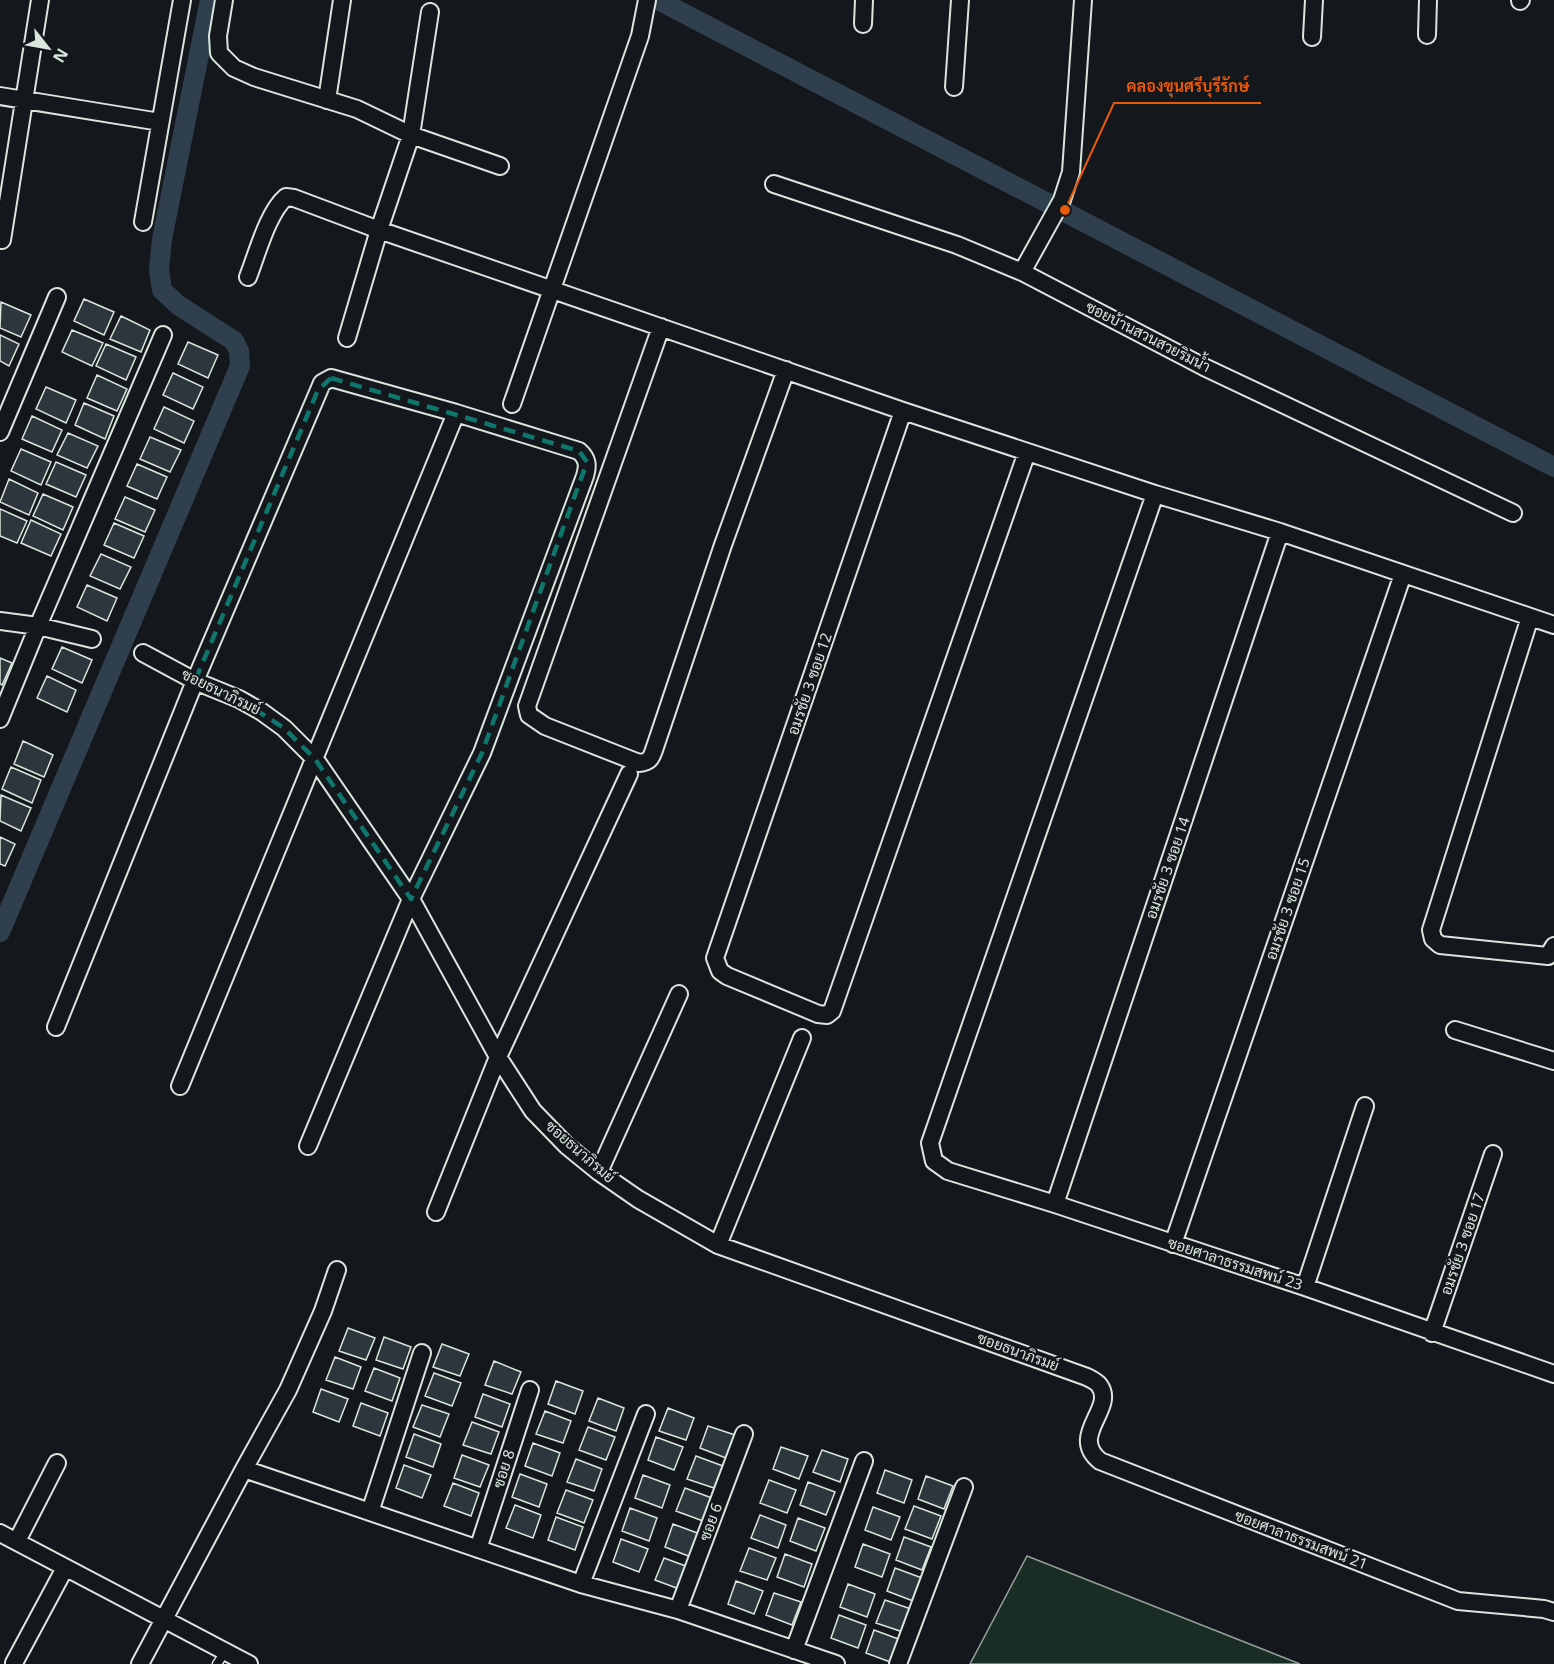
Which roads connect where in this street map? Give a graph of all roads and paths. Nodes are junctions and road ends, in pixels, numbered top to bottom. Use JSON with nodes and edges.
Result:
{"nodes":[{"id":1,"x":40,"y":0,"type":"edge"},
{"id":2,"x":182,"y":0,"type":"edge"},
{"id":3,"x":224,"y":0,"type":"edge"},
{"id":4,"x":342,"y":0,"type":"edge"},
{"id":5,"x":647,"y":0,"type":"edge"},
{"id":6,"x":864,"y":0,"type":"edge"},
{"id":7,"x":960,"y":0,"type":"edge"},
{"id":8,"x":1083,"y":0,"type":"edge"},
{"id":9,"x":1314,"y":0,"type":"edge"},
{"id":10,"x":1428,"y":0,"type":"edge"},
{"id":11,"x":430,"y":12,"type":"dead end"},
{"id":12,"x":863,"y":24,"type":"dead end"},
{"id":13,"x":1427,"y":35,"type":"dead end"},
{"id":14,"x":1312,"y":37,"type":"dead end"},
{"id":15,"x":954,"y":87,"type":"dead end"},
{"id":16,"x":0,"y":96,"type":"edge"},
{"id":17,"x":24,"y":99,"type":"junction"},
{"id":18,"x":327,"y":100,"type":"junction"},
{"id":19,"x":160,"y":122,"type":"junction"},
{"id":20,"x":411,"y":135,"type":"junction"},
{"id":21,"x":500,"y":166,"type":"dead end"},
{"id":22,"x":774,"y":184,"type":"dead end"},
{"id":23,"x":143,"y":222,"type":"dead end"},
{"id":24,"x":379,"y":230,"type":"junction"},
{"id":25,"x":2,"y":240,"type":"dead end"},
{"id":26,"x":1022,"y":272,"type":"junction"},
{"id":27,"x":248,"y":277,"type":"dead end"},
{"id":28,"x":551,"y":288,"type":"junction"},
{"id":29,"x":57,"y":297,"type":"dead end"},
{"id":30,"x":661,"y":327,"type":"junction"},
{"id":31,"x":163,"y":335,"type":"dead end"},
{"id":32,"x":347,"y":338,"type":"dead end"},
{"id":33,"x":786,"y":370,"type":"junction"},
{"id":34,"x":512,"y":404,"type":"dead end"},
{"id":35,"x":903,"y":411,"type":"junction"},
{"id":36,"x":456,"y":413,"type":"junction"},
{"id":37,"x":0,"y":432,"type":"edge"},
{"id":38,"x":1027,"y":452,"type":"junction"},
{"id":39,"x":1155,"y":494,"type":"junction"},
{"id":40,"x":1512,"y":513,"type":"dead end"},
{"id":41,"x":1280,"y":532,"type":"junction"},
{"id":42,"x":1403,"y":574,"type":"junction"},
{"id":43,"x":1530,"y":617,"type":"junction"},
{"id":44,"x":0,"y":621,"type":"edge"},
{"id":45,"x":38,"y":626,"type":"junction"},
{"id":46,"x":1554,"y":626,"type":"edge"},
{"id":47,"x":92,"y":639,"type":"dead end"},
{"id":48,"x":143,"y":653,"type":"dead end"},
{"id":49,"x":195,"y":681,"type":"junction"},
{"id":50,"x":0,"y":719,"type":"edge"},
{"id":51,"x":315,"y":759,"type":"junction"},
{"id":52,"x":629,"y":774,"type":"dead end"},
{"id":53,"x":411,"y":899,"type":"junction"},
{"id":54,"x":1554,"y":945,"type":"edge"},
{"id":55,"x":679,"y":994,"type":"dead end"},
{"id":56,"x":56,"y":1027,"type":"dead end"},
{"id":57,"x":1455,"y":1030,"type":"dead end"},
{"id":58,"x":802,"y":1038,"type":"dead end"},
{"id":59,"x":498,"y":1057,"type":"junction"},
{"id":60,"x":1554,"y":1061,"type":"edge"},
{"id":61,"x":180,"y":1086,"type":"dead end"},
{"id":62,"x":1365,"y":1106,"type":"dead end"},
{"id":63,"x":308,"y":1146,"type":"dead end"},
{"id":64,"x":1493,"y":1154,"type":"dead end"},
{"id":65,"x":599,"y":1173,"type":"junction"},
{"id":66,"x":1055,"y":1204,"type":"junction"},
{"id":67,"x":436,"y":1212,"type":"dead end"},
{"id":68,"x":1173,"y":1244,"type":"junction"},
{"id":69,"x":718,"y":1245,"type":"junction"},
{"id":70,"x":337,"y":1270,"type":"dead end"},
{"id":71,"x":1305,"y":1287,"type":"junction"},
{"id":72,"x":1432,"y":1333,"type":"junction"},
{"id":73,"x":422,"y":1353,"type":"dead end"},
{"id":74,"x":1553,"y":1370,"type":"edge"},
{"id":75,"x":530,"y":1390,"type":"dead end"},
{"id":76,"x":646,"y":1414,"type":"dead end"},
{"id":77,"x":1096,"y":1418,"type":"joint"},
{"id":78,"x":744,"y":1434,"type":"dead end"},
{"id":79,"x":864,"y":1461,"type":"dead end"},
{"id":80,"x":57,"y":1462,"type":"dead end"},
{"id":81,"x":243,"y":1469,"type":"junction"},
{"id":82,"x":964,"y":1487,"type":"dead end"},
{"id":83,"x":370,"y":1512,"type":"junction"},
{"id":84,"x":0,"y":1533,"type":"edge"},
{"id":85,"x":17,"y":1541,"type":"junction"},
{"id":86,"x":478,"y":1549,"type":"junction"},
{"id":87,"x":65,"y":1568,"type":"junction"},
{"id":88,"x":581,"y":1584,"type":"junction"},
{"id":89,"x":678,"y":1610,"type":"junction"},
{"id":90,"x":1554,"y":1612,"type":"edge"},
{"id":91,"x":164,"y":1621,"type":"junction"},
{"id":92,"x":794,"y":1650,"type":"junction"},
{"id":93,"x":221,"y":1658,"type":"edge"},
{"id":94,"x":14,"y":1663,"type":"edge"},
{"id":95,"x":140,"y":1664,"type":"edge"},
{"id":96,"x":249,"y":1664,"type":"edge"},
{"id":97,"x":836,"y":1664,"type":"edge"},
{"id":98,"x":898,"y":1664,"type":"edge"}],
"edges":[{"from":1,"to":17,"type":"street"},
{"from":2,"to":19,"type":"street"},
{"from":3,"to":18,"type":"street"},
{"from":4,"to":18,"type":"street"},
{"from":5,"to":28,"type":"street"},
{"from":6,"to":12,"type":"street"},
{"from":7,"to":15,"type":"street"},
{"from":8,"to":26,"type":"street"},
{"from":9,"to":14,"type":"street"},
{"from":10,"to":13,"type":"street"},
{"from":11,"to":20,"type":"street"},
{"from":16,"to":17,"type":"street"},
{"from":17,"to":19,"type":"street"},
{"from":17,"to":25,"type":"street"},
{"from":18,"to":20,"type":"street"},
{"from":19,"to":23,"type":"street"},
{"from":20,"to":21,"type":"street"},
{"from":20,"to":24,"type":"street"},
{"from":22,"to":26,"type":"street","name":"ซอยบ้านสวนสวยริมน้ำ"},
{"from":24,"to":27,"type":"street"},
{"from":24,"to":28,"type":"street"},
{"from":24,"to":32,"type":"street"},
{"from":26,"to":40,"type":"street","name":"ซอยบ้านสวนสวยริมน้ำ"},
{"from":28,"to":30,"type":"street"},
{"from":28,"to":34,"type":"street"},
{"from":29,"to":37,"type":"street"},
{"from":30,"to":33,"type":"street"},
{"from":30,"to":33,"type":"street"},
{"from":31,"to":45,"type":"street"},
{"from":33,"to":35,"type":"street"},
{"from":35,"to":38,"type":"street"},
{"from":35,"to":38,"type":"street","name":"อมรชัย 3 ซอย 12"},
{"from":36,"to":49,"type":"street"},
{"from":36,"to":51,"type":"street"},
{"from":36,"to":53,"type":"street"},
{"from":38,"to":39,"type":"street"},
{"from":39,"to":41,"type":"street"},
{"from":39,"to":66,"type":"street","name":"ซอยศาลาธรรมสพน์ 23"},
{"from":41,"to":42,"type":"street"},
{"from":41,"to":66,"type":"street","name":"อมรชัย 3 ซอย 14"},
{"from":42,"to":43,"type":"street"},
{"from":42,"to":68,"type":"street","name":"อมรชัย 3 ซอย 15"},
{"from":43,"to":46,"type":"street"},
{"from":43,"to":54,"type":"street"},
{"from":44,"to":45,"type":"street"},
{"from":45,"to":47,"type":"street"},
{"from":45,"to":50,"type":"street"},
{"from":48,"to":49,"type":"street","name":"ซอยธนาภิรมย์"},
{"from":49,"to":51,"type":"street","name":"ซอยธนาภิรมย์"},
{"from":49,"to":56,"type":"street"},
{"from":51,"to":53,"type":"street","name":"ซอยธนาภิรมย์"},
{"from":51,"to":61,"type":"street"},
{"from":52,"to":59,"type":"street"},
{"from":53,"to":59,"type":"street","name":"ซอยธนาภิรมย์"},
{"from":53,"to":63,"type":"street"},
{"from":55,"to":65,"type":"street"},
{"from":57,"to":60,"type":"street"},
{"from":58,"to":69,"type":"street"},
{"from":59,"to":65,"type":"street","name":"ซอยธนาภิรมย์"},
{"from":59,"to":67,"type":"street"},
{"from":62,"to":71,"type":"street"},
{"from":64,"to":72,"type":"street","name":"อมรชัย 3 ซอย 17"},
{"from":65,"to":69,"type":"street","name":"ซอยธนาภิรมย์"},
{"from":66,"to":68,"type":"street","name":"ซอยศาลาธรรมสพน์ 23"},
{"from":68,"to":71,"type":"street","name":"ซอยศาลาธรรมสพน์ 23"},
{"from":69,"to":77,"type":"street","name":"ซอยธนาภิรมย์"},
{"from":70,"to":81,"type":"street"},
{"from":71,"to":72,"type":"street","name":"ซอยศาลาธรรมสพน์ 23"},
{"from":72,"to":74,"type":"street","name":"ซอยศาลาธรรมสพน์ 23"},
{"from":73,"to":83,"type":"street"},
{"from":75,"to":86,"type":"street","name":"ซอย 8"},
{"from":76,"to":88,"type":"street"},
{"from":77,"to":90,"type":"street","name":"ซอยศาลาธรรมสพน์ 21"},
{"from":78,"to":89,"type":"street","name":"ซอย 6"},
{"from":79,"to":92,"type":"street"},
{"from":80,"to":85,"type":"street"},
{"from":81,"to":83,"type":"street"},
{"from":81,"to":91,"type":"street"},
{"from":82,"to":98,"type":"street"},
{"from":83,"to":86,"type":"street"},
{"from":84,"to":85,"type":"street"},
{"from":85,"to":87,"type":"street"},
{"from":86,"to":88,"type":"street"},
{"from":87,"to":91,"type":"street"},
{"from":87,"to":94,"type":"street"},
{"from":88,"to":89,"type":"street"},
{"from":89,"to":92,"type":"street"},
{"from":91,"to":93,"type":"street"},
{"from":91,"to":95,"type":"street"},
{"from":92,"to":97,"type":"street"},
{"from":93,"to":96,"type":"street"}]}
